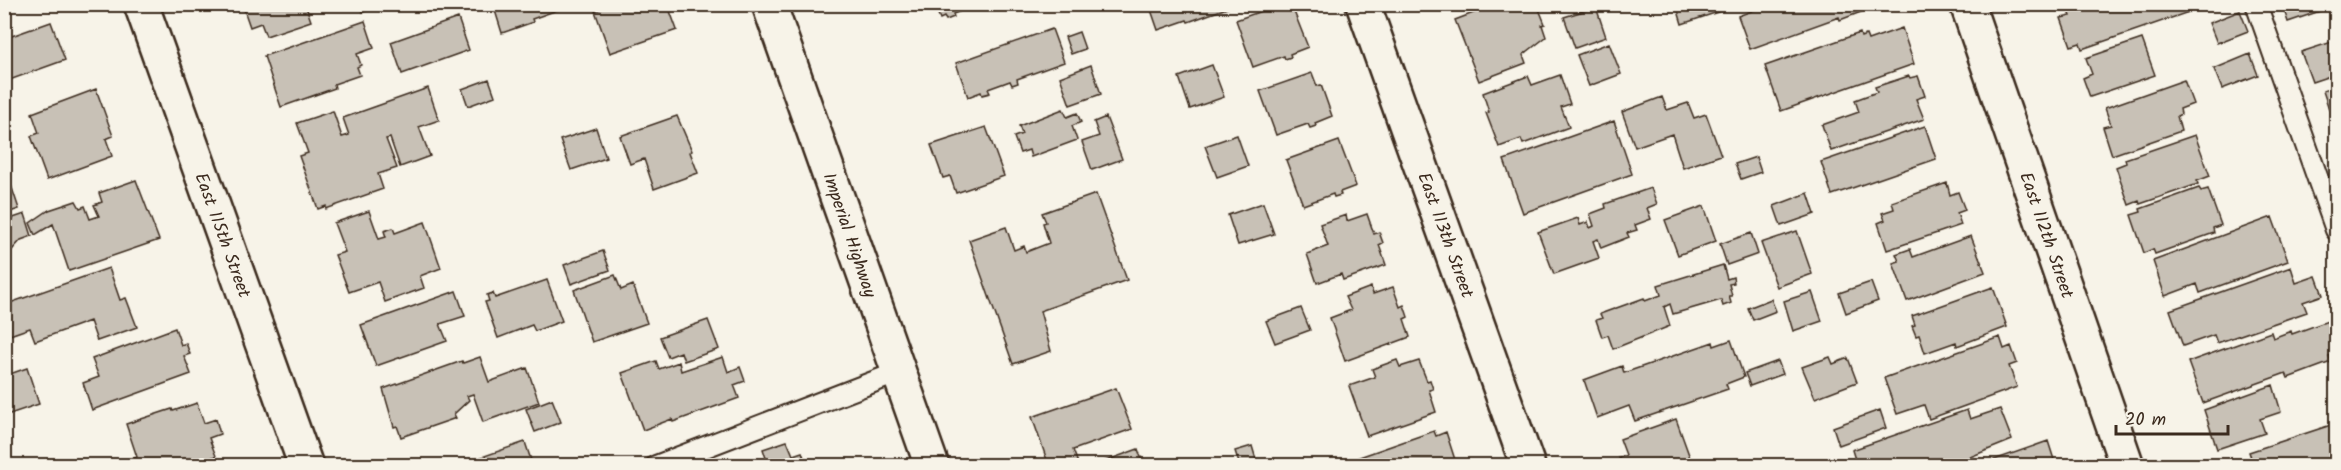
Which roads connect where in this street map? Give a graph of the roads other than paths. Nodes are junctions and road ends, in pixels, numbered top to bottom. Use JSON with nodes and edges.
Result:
{"nodes":[{"id":1,"x":141,"y":4,"type":"edge"},
{"id":2,"x":769,"y":4,"type":"edge"},
{"id":3,"x":1363,"y":4,"type":"edge"},
{"id":4,"x":1966,"y":4,"type":"edge"},
{"id":5,"x":2256,"y":4,"type":"edge"},
{"id":6,"x":2337,"y":230,"type":"edge"},
{"id":7,"x":899,"y":372,"type":"junction"},
{"id":8,"x":306,"y":465,"type":"edge"},
{"id":9,"x":656,"y":465,"type":"edge"},
{"id":10,"x":932,"y":465,"type":"edge"},
{"id":11,"x":1528,"y":465,"type":"edge"},
{"id":12,"x":2127,"y":465,"type":"edge"}],
"edges":[{"from":1,"to":8,"type":"street","name":"East 115th Street"},
{"from":2,"to":7,"type":"street","name":"Imperial Highway"},
{"from":3,"to":11,"type":"street","name":"East 113th Street"},
{"from":4,"to":12,"type":"street","name":"East 112th Street"},
{"from":5,"to":6,"type":"lane"},
{"from":7,"to":9,"type":"lane"},
{"from":7,"to":10,"type":"street","name":"Imperial Highway"}]}
